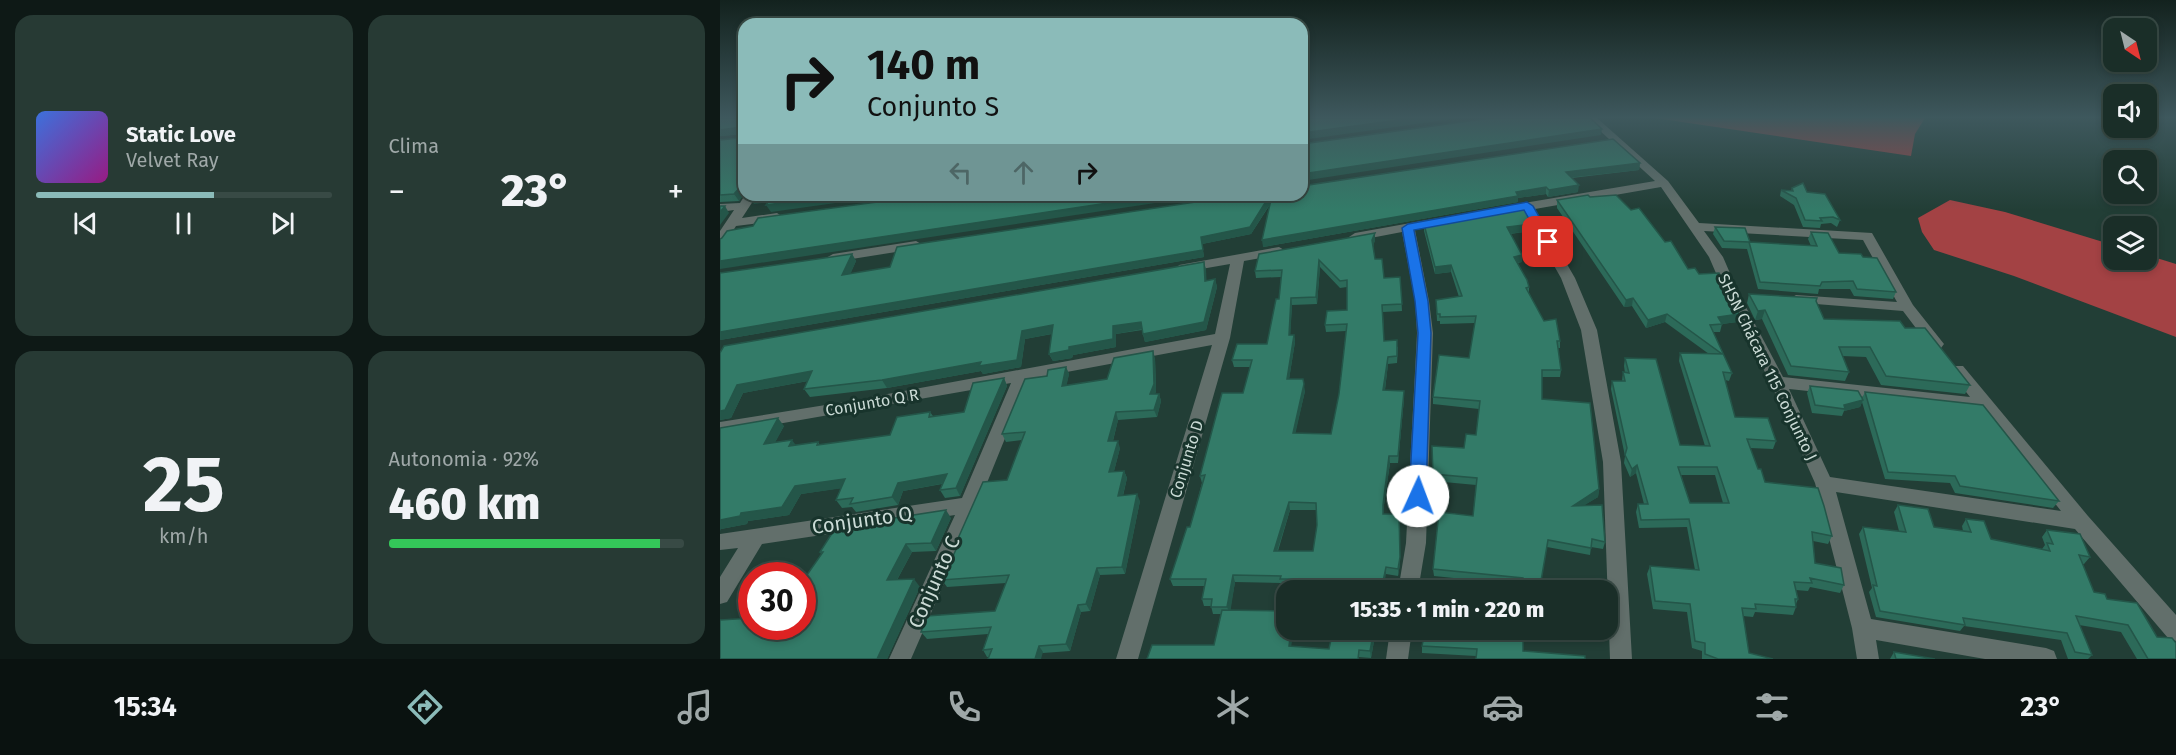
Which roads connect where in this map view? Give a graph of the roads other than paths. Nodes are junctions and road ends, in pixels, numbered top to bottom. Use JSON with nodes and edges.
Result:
{"nodes":[{"id":1,"x":1622,"y":149,"type":"edge"},
{"id":2,"x":1664,"y":183,"type":"junction"},
{"id":3,"x":747,"y":201,"type":"edge"},
{"id":4,"x":1527,"y":206,"type":"junction"},
{"id":5,"x":720,"y":208,"type":"edge"},
{"id":6,"x":789,"y":215,"type":"edge"},
{"id":7,"x":733,"y":223,"type":"junction"},
{"id":8,"x":1696,"y":226,"type":"junction"},
{"id":9,"x":1408,"y":228,"type":"junction"},
{"id":10,"x":1338,"y":240,"type":"edge"},
{"id":11,"x":720,"y":242,"type":"edge"},
{"id":12,"x":931,"y":243,"type":"edge"},
{"id":13,"x":1293,"y":248,"type":"edge"},
{"id":14,"x":1238,"y":258,"type":"junction"},
{"id":15,"x":814,"y":260,"type":"edge"},
{"id":16,"x":1168,"y":270,"type":"edge"},
{"id":17,"x":1732,"y":294,"type":"junction"},
{"id":18,"x":1755,"y":296,"type":"edge"},
{"id":19,"x":1779,"y":298,"type":"edge"},
{"id":20,"x":1907,"y":307,"type":"junction"},
{"id":21,"x":1222,"y":338,"type":"junction"},
{"id":22,"x":1023,"y":374,"type":"junction"},
{"id":23,"x":1778,"y":382,"type":"junction"},
{"id":24,"x":1984,"y":404,"type":"junction"},
{"id":25,"x":720,"y":428,"type":"edge"},
{"id":26,"x":1824,"y":483,"type":"junction"},
{"id":27,"x":969,"y":505,"type":"junction"},
{"id":28,"x":2081,"y":522,"type":"junction"},
{"id":29,"x":756,"y":536,"type":"junction"},
{"id":30,"x":720,"y":542,"type":"edge"},
{"id":31,"x":1410,"y":580,"type":"edge"},
{"id":32,"x":720,"y":595,"type":"edge"},
{"id":33,"x":1863,"y":628,"type":"junction"},
{"id":34,"x":2176,"y":632,"type":"edge"},
{"id":35,"x":1400,"y":640,"type":"edge"},
{"id":36,"x":900,"y":659,"type":"edge"},
{"id":37,"x":1127,"y":659,"type":"edge"},
{"id":38,"x":1397,"y":659,"type":"edge"},
{"id":39,"x":1621,"y":659,"type":"edge"},
{"id":40,"x":1868,"y":659,"type":"edge"},
{"id":41,"x":2046,"y":659,"type":"edge"}],
"edges":[{"from":1,"to":2,"type":"street","name":"SHSN Chácara 115 Conjunto J"},
{"from":2,"to":4,"type":"street"},
{"from":2,"to":8,"type":"street","name":"SHSN Chácara 115 Conjunto J"},
{"from":3,"to":5,"type":"street"},
{"from":3,"to":7,"type":"street"},
{"from":4,"to":9,"type":"street"},
{"from":4,"to":39,"type":"street"},
{"from":6,"to":7,"type":"street"},
{"from":7,"to":11,"type":"street"},
{"from":8,"to":17,"type":"street","name":"SHSN Chácara 115 Conjunto J"},
{"from":8,"to":20,"type":"street"},
{"from":9,"to":10,"type":"street"},
{"from":9,"to":31,"type":"street"},
{"from":12,"to":15,"type":"street"},
{"from":13,"to":14,"type":"street"},
{"from":14,"to":16,"type":"street"},
{"from":14,"to":21,"type":"street","name":"Conjunto D"},
{"from":17,"to":18,"type":"street"},
{"from":17,"to":23,"type":"street","name":"SHSN Chácara 115 Conjunto J"},
{"from":19,"to":20,"type":"street"},
{"from":20,"to":24,"type":"street"},
{"from":21,"to":22,"type":"street","name":"Conjunto Q R"},
{"from":21,"to":37,"type":"street","name":"Conjunto D"},
{"from":22,"to":25,"type":"street","name":"Conjunto Q R"},
{"from":22,"to":27,"type":"street","name":"Conjunto C"},
{"from":23,"to":24,"type":"street"},
{"from":23,"to":26,"type":"street","name":"SHSN Chácara 115 Conjunto J"},
{"from":24,"to":28,"type":"street"},
{"from":26,"to":28,"type":"street"},
{"from":26,"to":33,"type":"street","name":"SHSN Chácara 115 Conjunto J"},
{"from":27,"to":29,"type":"street","name":"Conjunto Q"},
{"from":27,"to":36,"type":"street","name":"Conjunto C"},
{"from":28,"to":34,"type":"street"},
{"from":29,"to":30,"type":"street","name":"Conjunto Q"},
{"from":29,"to":32,"type":"street"},
{"from":33,"to":40,"type":"street","name":"SHSN Chácara 115 Conjunto J"},
{"from":33,"to":41,"type":"street"},
{"from":35,"to":38,"type":"street"}]}
